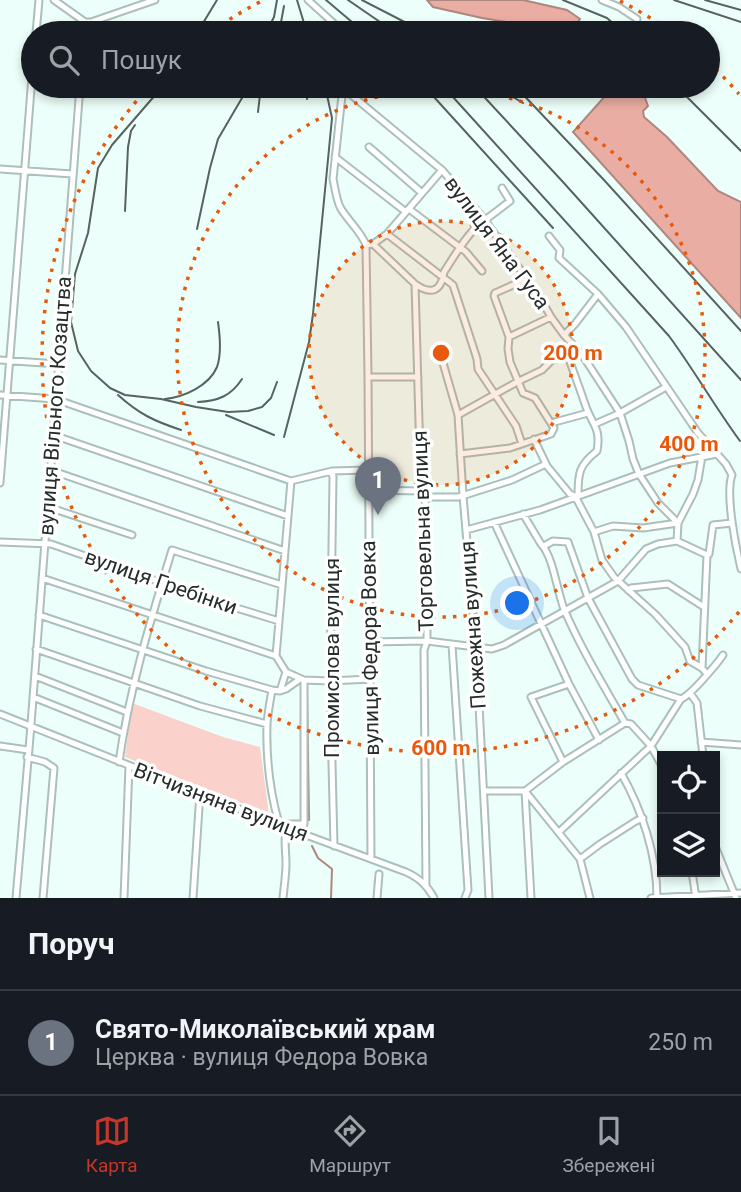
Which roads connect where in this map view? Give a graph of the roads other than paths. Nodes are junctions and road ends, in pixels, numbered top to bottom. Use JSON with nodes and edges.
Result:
{"nodes":[{"id":1,"x":38,"y":0,"type":"edge"},
{"id":2,"x":54,"y":0,"type":"edge"},
{"id":3,"x":155,"y":0,"type":"edge"},
{"id":4,"x":308,"y":0,"type":"edge"},
{"id":5,"x":602,"y":0,"type":"edge"},
{"id":6,"x":637,"y":19,"type":"dead end"},
{"id":7,"x":37,"y":21,"type":"edge"},
{"id":8,"x":84,"y":21,"type":"edge"},
{"id":9,"x":94,"y":21,"type":"edge"},
{"id":10,"x":331,"y":21,"type":"edge"},
{"id":11,"x":30,"y":98,"type":"edge"},
{"id":12,"x":79,"y":98,"type":"edge"},
{"id":13,"x":342,"y":98,"type":"edge"},
{"id":14,"x":356,"y":98,"type":"edge"},
{"id":15,"x":369,"y":147,"type":"dead end"},
{"id":16,"x":335,"y":157,"type":"junction"},
{"id":17,"x":0,"y":169,"type":"edge"},
{"id":18,"x":442,"y":170,"type":"junction"},
{"id":19,"x":24,"y":171,"type":"junction"},
{"id":20,"x":72,"y":174,"type":"junction"},
{"id":21,"x":502,"y":188,"type":"dead end"},
{"id":22,"x":422,"y":193,"type":"junction"},
{"id":23,"x":407,"y":211,"type":"junction"},
{"id":24,"x":485,"y":220,"type":"junction"},
{"id":25,"x":387,"y":234,"type":"junction"},
{"id":26,"x":549,"y":236,"type":"dead end"},
{"id":27,"x":373,"y":244,"type":"junction"},
{"id":28,"x":366,"y":246,"type":"junction"},
{"id":29,"x":460,"y":249,"type":"junction"},
{"id":30,"x":482,"y":271,"type":"dead end"},
{"id":31,"x":444,"y":277,"type":"junction"},
{"id":32,"x":526,"y":277,"type":"junction"},
{"id":33,"x":415,"y":284,"type":"junction"},
{"id":34,"x":598,"y":294,"type":"junction"},
{"id":35,"x":551,"y":317,"type":"junction"},
{"id":36,"x":564,"y":335,"type":"junction"},
{"id":37,"x":509,"y":337,"type":"junction"},
{"id":38,"x":572,"y":343,"type":"junction"},
{"id":39,"x":567,"y":353,"type":"junction"},
{"id":40,"x":441,"y":356,"type":"dead end"},
{"id":41,"x":0,"y":360,"type":"edge"},
{"id":42,"x":10,"y":361,"type":"junction"},
{"id":43,"x":58,"y":364,"type":"junction"},
{"id":44,"x":368,"y":377,"type":"junction"},
{"id":45,"x":418,"y":377,"type":"junction"},
{"id":46,"x":517,"y":382,"type":"junction"},
{"id":47,"x":666,"y":387,"type":"junction"},
{"id":48,"x":495,"y":394,"type":"junction"},
{"id":49,"x":3,"y":395,"type":"edge"},
{"id":50,"x":55,"y":399,"type":"junction"},
{"id":51,"x":620,"y":412,"type":"junction"},
{"id":52,"x":589,"y":414,"type":"junction"},
{"id":53,"x":458,"y":415,"type":"junction"},
{"id":54,"x":551,"y":423,"type":"junction"},
{"id":55,"x":596,"y":424,"type":"junction"},
{"id":56,"x":53,"y":435,"type":"junction"},
{"id":57,"x":534,"y":439,"type":"junction"},
{"id":58,"x":522,"y":444,"type":"junction"},
{"id":59,"x":460,"y":454,"type":"junction"},
{"id":60,"x":717,"y":454,"type":"junction"},
{"id":61,"x":702,"y":456,"type":"junction"},
{"id":62,"x":546,"y":464,"type":"junction"},
{"id":63,"x":50,"y":470,"type":"junction"},
{"id":64,"x":368,"y":470,"type":"junction"},
{"id":65,"x":332,"y":471,"type":"junction"},
{"id":66,"x":639,"y":474,"type":"junction"},
{"id":67,"x":732,"y":475,"type":"junction"},
{"id":68,"x":741,"y":480,"type":"edge"},
{"id":69,"x":290,"y":481,"type":"junction"},
{"id":70,"x":0,"y":483,"type":"edge"},
{"id":71,"x":368,"y":490,"type":"junction"},
{"id":72,"x":421,"y":491,"type":"junction"},
{"id":73,"x":463,"y":496,"type":"junction"},
{"id":74,"x":577,"y":496,"type":"junction"},
{"id":75,"x":425,"y":497,"type":"junction"},
{"id":76,"x":48,"y":507,"type":"junction"},
{"id":77,"x":523,"y":514,"type":"junction"},
{"id":78,"x":288,"y":516,"type":"junction"},
{"id":79,"x":494,"y":522,"type":"junction"},
{"id":80,"x":678,"y":523,"type":"junction"},
{"id":81,"x":732,"y":523,"type":"junction"},
{"id":82,"x":466,"y":530,"type":"junction"},
{"id":83,"x":594,"y":532,"type":"junction"},
{"id":84,"x":132,"y":535,"type":"dead end"},
{"id":85,"x":677,"y":541,"type":"junction"},
{"id":86,"x":0,"y":542,"type":"edge"},
{"id":87,"x":45,"y":544,"type":"junction"},
{"id":88,"x":544,"y":546,"type":"junction"},
{"id":89,"x":285,"y":551,"type":"junction"},
{"id":90,"x":706,"y":555,"type":"junction"},
{"id":91,"x":741,"y":569,"type":"edge"},
{"id":92,"x":42,"y":579,"type":"junction"},
{"id":93,"x":618,"y":581,"type":"junction"},
{"id":94,"x":162,"y":583,"type":"junction"},
{"id":95,"x":282,"y":585,"type":"junction"},
{"id":96,"x":628,"y":590,"type":"junction"},
{"id":97,"x":588,"y":598,"type":"junction"},
{"id":98,"x":704,"y":607,"type":"junction"},
{"id":99,"x":565,"y":611,"type":"junction"},
{"id":100,"x":39,"y":615,"type":"junction"},
{"id":101,"x":153,"y":616,"type":"junction"},
{"id":102,"x":279,"y":621,"type":"junction"},
{"id":103,"x":541,"y":625,"type":"junction"},
{"id":104,"x":427,"y":641,"type":"junction"},
{"id":105,"x":370,"y":642,"type":"junction"},
{"id":106,"x":453,"y":645,"type":"junction"},
{"id":107,"x":476,"y":648,"type":"junction"},
{"id":108,"x":36,"y":649,"type":"junction"},
{"id":109,"x":143,"y":650,"type":"junction"},
{"id":110,"x":723,"y":655,"type":"dead end"},
{"id":111,"x":276,"y":656,"type":"junction"},
{"id":112,"x":704,"y":671,"type":"junction"},
{"id":113,"x":286,"y":672,"type":"junction"},
{"id":114,"x":35,"y":676,"type":"junction"},
{"id":115,"x":302,"y":679,"type":"junction"},
{"id":116,"x":370,"y":679,"type":"junction"},
{"id":117,"x":330,"y":681,"type":"junction"},
{"id":118,"x":134,"y":683,"type":"junction"},
{"id":119,"x":569,"y":684,"type":"junction"},
{"id":120,"x":272,"y":690,"type":"junction"},
{"id":121,"x":280,"y":691,"type":"junction"},
{"id":122,"x":690,"y":693,"type":"junction"},
{"id":123,"x":33,"y":697,"type":"junction"},
{"id":124,"x":681,"y":699,"type":"junction"},
{"id":125,"x":127,"y":712,"type":"junction"},
{"id":126,"x":0,"y":714,"type":"edge"},
{"id":127,"x":625,"y":723,"type":"junction"},
{"id":128,"x":267,"y":724,"type":"junction"},
{"id":129,"x":31,"y":727,"type":"junction"},
{"id":130,"x":123,"y":733,"type":"junction"},
{"id":131,"x":599,"y":740,"type":"junction"},
{"id":132,"x":701,"y":742,"type":"junction"},
{"id":133,"x":741,"y":745,"type":"edge"},
{"id":134,"x":0,"y":746,"type":"edge"},
{"id":135,"x":650,"y":746,"type":"junction"},
{"id":136,"x":702,"y":751,"type":"edge"},
{"id":137,"x":28,"y":753,"type":"junction"},
{"id":138,"x":657,"y":758,"type":"edge"},
{"id":139,"x":119,"y":762,"type":"junction"},
{"id":140,"x":563,"y":762,"type":"junction"},
{"id":141,"x":129,"y":766,"type":"junction"},
{"id":142,"x":621,"y":773,"type":"junction"},
{"id":143,"x":484,"y":791,"type":"junction"},
{"id":144,"x":525,"y":791,"type":"junction"},
{"id":145,"x":201,"y":793,"type":"junction"},
{"id":146,"x":643,"y":818,"type":"junction"},
{"id":147,"x":279,"y":824,"type":"junction"},
{"id":148,"x":287,"y":828,"type":"junction"},
{"id":149,"x":559,"y":832,"type":"junction"},
{"id":150,"x":334,"y":846,"type":"junction"},
{"id":151,"x":720,"y":857,"type":"edge"},
{"id":152,"x":371,"y":859,"type":"junction"},
{"id":153,"x":580,"y":859,"type":"junction"},
{"id":154,"x":379,"y":874,"type":"dead end"},
{"id":155,"x":693,"y":877,"type":"edge"},
{"id":156,"x":426,"y":885,"type":"junction"},
{"id":157,"x":737,"y":895,"type":"edge"},
{"id":158,"x":696,"y":897,"type":"edge"},
{"id":159,"x":16,"y":898,"type":"edge"},
{"id":160,"x":43,"y":898,"type":"edge"},
{"id":161,"x":124,"y":898,"type":"edge"},
{"id":162,"x":193,"y":898,"type":"edge"},
{"id":163,"x":283,"y":898,"type":"edge"},
{"id":164,"x":377,"y":898,"type":"edge"},
{"id":165,"x":434,"y":898,"type":"edge"},
{"id":166,"x":466,"y":898,"type":"edge"},
{"id":167,"x":489,"y":898,"type":"edge"},
{"id":168,"x":530,"y":898,"type":"edge"},
{"id":169,"x":590,"y":898,"type":"edge"},
{"id":170,"x":651,"y":898,"type":"edge"},
{"id":171,"x":657,"y":898,"type":"edge"}],
"edges":[{"from":1,"to":7,"type":"street"},
{"from":2,"to":8,"type":"street"},
{"from":3,"to":9,"type":"street"},
{"from":4,"to":10,"type":"street"},
{"from":5,"to":6,"type":"street"},
{"from":11,"to":19,"type":"street"},
{"from":12,"to":20,"type":"street","name":"вулиця Вільного Козацтва"},
{"from":13,"to":16,"type":"street"},
{"from":14,"to":18,"type":"street","name":"вулиця Яна Гуса"},
{"from":15,"to":22,"type":"street"},
{"from":16,"to":23,"type":"street"},
{"from":16,"to":28,"type":"street"},
{"from":17,"to":19,"type":"street"},
{"from":18,"to":22,"type":"street"},
{"from":18,"to":24,"type":"street","name":"вулиця Яна Гуса"},
{"from":19,"to":20,"type":"street"},
{"from":19,"to":42,"type":"street"},
{"from":20,"to":43,"type":"street","name":"вулиця Вільного Козацтва"},
{"from":21,"to":24,"type":"street"},
{"from":22,"to":23,"type":"street"},
{"from":23,"to":25,"type":"street"},
{"from":23,"to":29,"type":"street"},
{"from":24,"to":29,"type":"street"},
{"from":24,"to":32,"type":"street","name":"вулиця Яна Гуса"},
{"from":25,"to":27,"type":"street"},
{"from":25,"to":31,"type":"street"},
{"from":26,"to":34,"type":"street"},
{"from":27,"to":28,"type":"street"},
{"from":27,"to":33,"type":"street"},
{"from":28,"to":44,"type":"street","name":"вулиця Федора Вовка"},
{"from":29,"to":30,"type":"street"},
{"from":29,"to":31,"type":"street"},
{"from":31,"to":33,"type":"street"},
{"from":31,"to":48,"type":"street"},
{"from":32,"to":35,"type":"street","name":"вулиця Яна Гуса"},
{"from":32,"to":37,"type":"street"},
{"from":33,"to":45,"type":"street","name":"Торговельна вулиця"},
{"from":34,"to":36,"type":"street"},
{"from":34,"to":47,"type":"street"},
{"from":35,"to":36,"type":"street","name":"вулиця Яна Гуса"},
{"from":35,"to":37,"type":"street"},
{"from":36,"to":38,"type":"street","name":"вулиця Яна Гуса"},
{"from":37,"to":46,"type":"street"},
{"from":38,"to":39,"type":"street"},
{"from":38,"to":51,"type":"street","name":"вулиця Яна Гуса"},
{"from":39,"to":46,"type":"street"},
{"from":39,"to":52,"type":"street"},
{"from":40,"to":53,"type":"street","name":"Пожежна вулиця"},
{"from":41,"to":42,"type":"street"},
{"from":42,"to":43,"type":"street"},
{"from":42,"to":49,"type":"street"},
{"from":43,"to":50,"type":"street","name":"вулиця Вільного Козацтва"},
{"from":44,"to":45,"type":"street"},
{"from":44,"to":64,"type":"street","name":"вулиця Федора Вовка"},
{"from":45,"to":72,"type":"street","name":"Торговельна вулиця"},
{"from":46,"to":48,"type":"street"},
{"from":46,"to":54,"type":"street"},
{"from":47,"to":51,"type":"street"},
{"from":47,"to":60,"type":"street"},
{"from":48,"to":53,"type":"street"},
{"from":48,"to":58,"type":"street"},
{"from":49,"to":50,"type":"street"},
{"from":49,"to":70,"type":"street"},
{"from":50,"to":56,"type":"street","name":"вулиця Вільного Козацтва"},
{"from":50,"to":69,"type":"street"},
{"from":51,"to":55,"type":"street"},
{"from":51,"to":66,"type":"street","name":"вулиця Яна Гуса"},
{"from":52,"to":54,"type":"street"},
{"from":52,"to":55,"type":"street"},
{"from":53,"to":59,"type":"street","name":"Пожежна вулиця"},
{"from":54,"to":57,"type":"street"},
{"from":55,"to":74,"type":"street"},
{"from":56,"to":63,"type":"street","name":"вулиця Вільного Козацтва"},
{"from":56,"to":78,"type":"street"},
{"from":57,"to":58,"type":"street"},
{"from":57,"to":62,"type":"street"},
{"from":58,"to":59,"type":"street"},
{"from":59,"to":73,"type":"street","name":"Пожежна вулиця"},
{"from":60,"to":61,"type":"street"},
{"from":60,"to":67,"type":"street"},
{"from":61,"to":66,"type":"street"},
{"from":61,"to":80,"type":"street"},
{"from":62,"to":73,"type":"street"},
{"from":62,"to":74,"type":"street"},
{"from":63,"to":76,"type":"street","name":"вулиця Вільного Козацтва"},
{"from":63,"to":89,"type":"street"},
{"from":64,"to":65,"type":"street"},
{"from":64,"to":71,"type":"street","name":"вулиця Федора Вовка"},
{"from":65,"to":69,"type":"street"},
{"from":65,"to":117,"type":"street","name":"Промислова вулиця"},
{"from":66,"to":74,"type":"street"},
{"from":66,"to":80,"type":"street","name":"вулиця Яна Гуса"},
{"from":67,"to":68,"type":"street"},
{"from":67,"to":81,"type":"street"},
{"from":69,"to":78,"type":"street"},
{"from":71,"to":72,"type":"street"},
{"from":71,"to":105,"type":"street","name":"вулиця Федора Вовка"},
{"from":72,"to":75,"type":"street","name":"Торговельна вулиця"},
{"from":73,"to":75,"type":"street"},
{"from":73,"to":82,"type":"street","name":"Пожежна вулиця"},
{"from":74,"to":77,"type":"street"},
{"from":74,"to":83,"type":"street"},
{"from":75,"to":104,"type":"street","name":"Торговельна вулиця"},
{"from":76,"to":84,"type":"street"},
{"from":76,"to":87,"type":"street","name":"вулиця Вільного Козацтва"},
{"from":77,"to":79,"type":"street"},
{"from":77,"to":88,"type":"street"},
{"from":78,"to":89,"type":"street"},
{"from":79,"to":82,"type":"street"},
{"from":79,"to":103,"type":"street"},
{"from":80,"to":83,"type":"street"},
{"from":80,"to":85,"type":"street"},
{"from":81,"to":90,"type":"street"},
{"from":81,"to":91,"type":"street"},
{"from":82,"to":107,"type":"street","name":"Пожежна вулиця"},
{"from":83,"to":93,"type":"street"},
{"from":85,"to":90,"type":"street"},
{"from":85,"to":93,"type":"street"},
{"from":86,"to":87,"type":"street","name":"вулиця Гребінки"},
{"from":87,"to":92,"type":"street","name":"вулиця Вільного Козацтва"},
{"from":87,"to":94,"type":"street","name":"вулиця Гребінки"},
{"from":88,"to":97,"type":"street"},
{"from":88,"to":99,"type":"street"},
{"from":89,"to":95,"type":"street"},
{"from":90,"to":98,"type":"street"},
{"from":92,"to":100,"type":"street","name":"вулиця Вільного Козацтва"},
{"from":92,"to":101,"type":"street"},
{"from":93,"to":96,"type":"street"},
{"from":93,"to":97,"type":"street"},
{"from":94,"to":95,"type":"street"},
{"from":94,"to":101,"type":"street"},
{"from":94,"to":102,"type":"street","name":"вулиця Гребінки"},
{"from":95,"to":102,"type":"street"},
{"from":96,"to":98,"type":"street"},
{"from":96,"to":112,"type":"street"},
{"from":97,"to":99,"type":"street"},
{"from":97,"to":124,"type":"street"},
{"from":98,"to":112,"type":"street"},
{"from":99,"to":103,"type":"street"},
{"from":99,"to":127,"type":"street"},
{"from":100,"to":108,"type":"street","name":"вулиця Вільного Козацтва"},
{"from":100,"to":109,"type":"street"},
{"from":101,"to":109,"type":"street"},
{"from":101,"to":111,"type":"street"},
{"from":102,"to":111,"type":"street"},
{"from":103,"to":107,"type":"street"},
{"from":103,"to":119,"type":"street"},
{"from":104,"to":105,"type":"street"},
{"from":104,"to":106,"type":"street"},
{"from":104,"to":156,"type":"street","name":"Торговельна вулиця"},
{"from":105,"to":116,"type":"street","name":"вулиця Федора Вовка"},
{"from":106,"to":107,"type":"street"},
{"from":106,"to":166,"type":"street"},
{"from":107,"to":143,"type":"street","name":"Пожежна вулиця"},
{"from":108,"to":114,"type":"street","name":"вулиця Вільного Козацтва"},
{"from":108,"to":118,"type":"street"},
{"from":109,"to":118,"type":"street"},
{"from":109,"to":120,"type":"street"},
{"from":110,"to":112,"type":"street"},
{"from":111,"to":113,"type":"street"},
{"from":112,"to":122,"type":"street"},
{"from":113,"to":115,"type":"street"},
{"from":113,"to":121,"type":"street"},
{"from":114,"to":123,"type":"street","name":"вулиця Вільного Козацтва"},
{"from":114,"to":125,"type":"street"},
{"from":115,"to":117,"type":"street"},
{"from":115,"to":121,"type":"street"},
{"from":115,"to":148,"type":"street"},
{"from":116,"to":117,"type":"street"},
{"from":116,"to":152,"type":"street","name":"вулиця Федора Вовка"},
{"from":117,"to":150,"type":"street","name":"Промислова вулиця"},
{"from":118,"to":125,"type":"street"},
{"from":118,"to":128,"type":"street"},
{"from":119,"to":131,"type":"street"},
{"from":119,"to":140,"type":"street"},
{"from":120,"to":121,"type":"street"},
{"from":120,"to":128,"type":"street"},
{"from":122,"to":124,"type":"street"},
{"from":122,"to":132,"type":"street"},
{"from":123,"to":129,"type":"street","name":"вулиця Вільного Козацтва"},
{"from":123,"to":130,"type":"street"},
{"from":124,"to":135,"type":"street"},
{"from":125,"to":130,"type":"street"},
{"from":126,"to":129,"type":"street","name":"Вітчизняна вулиця"},
{"from":127,"to":131,"type":"street"},
{"from":127,"to":135,"type":"street"},
{"from":128,"to":147,"type":"street"},
{"from":129,"to":137,"type":"street","name":"вулиця Вільного Козацтва"},
{"from":129,"to":139,"type":"street","name":"Вітчизняна вулиця"},
{"from":130,"to":139,"type":"street"},
{"from":131,"to":140,"type":"street"},
{"from":132,"to":133,"type":"street"},
{"from":132,"to":136,"type":"street"},
{"from":134,"to":137,"type":"street"},
{"from":135,"to":138,"type":"street"},
{"from":135,"to":142,"type":"street"},
{"from":137,"to":159,"type":"street","name":"вулиця Вільного Козацтва"},
{"from":137,"to":160,"type":"street"},
{"from":139,"to":141,"type":"street","name":"Вітчизняна вулиця"},
{"from":140,"to":144,"type":"street"},
{"from":141,"to":145,"type":"street","name":"Вітчизняна вулиця"},
{"from":141,"to":161,"type":"street"},
{"from":142,"to":146,"type":"street"},
{"from":142,"to":149,"type":"street"},
{"from":143,"to":144,"type":"street"},
{"from":143,"to":167,"type":"street","name":"Пожежна вулиця"},
{"from":144,"to":149,"type":"street"},
{"from":144,"to":168,"type":"street"},
{"from":145,"to":147,"type":"street","name":"Вітчизняна вулиця"},
{"from":145,"to":162,"type":"street"},
{"from":146,"to":153,"type":"street"},
{"from":146,"to":171,"type":"street"},
{"from":147,"to":148,"type":"street","name":"Вітчизняна вулиця"},
{"from":148,"to":150,"type":"street","name":"Вітчизняна вулиця"},
{"from":148,"to":163,"type":"street"},
{"from":149,"to":153,"type":"street"},
{"from":150,"to":152,"type":"street","name":"Вітчизняна вулиця"},
{"from":151,"to":157,"type":"street"},
{"from":152,"to":156,"type":"street","name":"Вітчизняна вулиця"},
{"from":153,"to":169,"type":"street"},
{"from":154,"to":164,"type":"street"},
{"from":155,"to":158,"type":"street"},
{"from":156,"to":165,"type":"street","name":"Вітчизняна вулиця"},
{"from":157,"to":158,"type":"street"},
{"from":158,"to":171,"type":"street"},
{"from":170,"to":171,"type":"street"}]}
